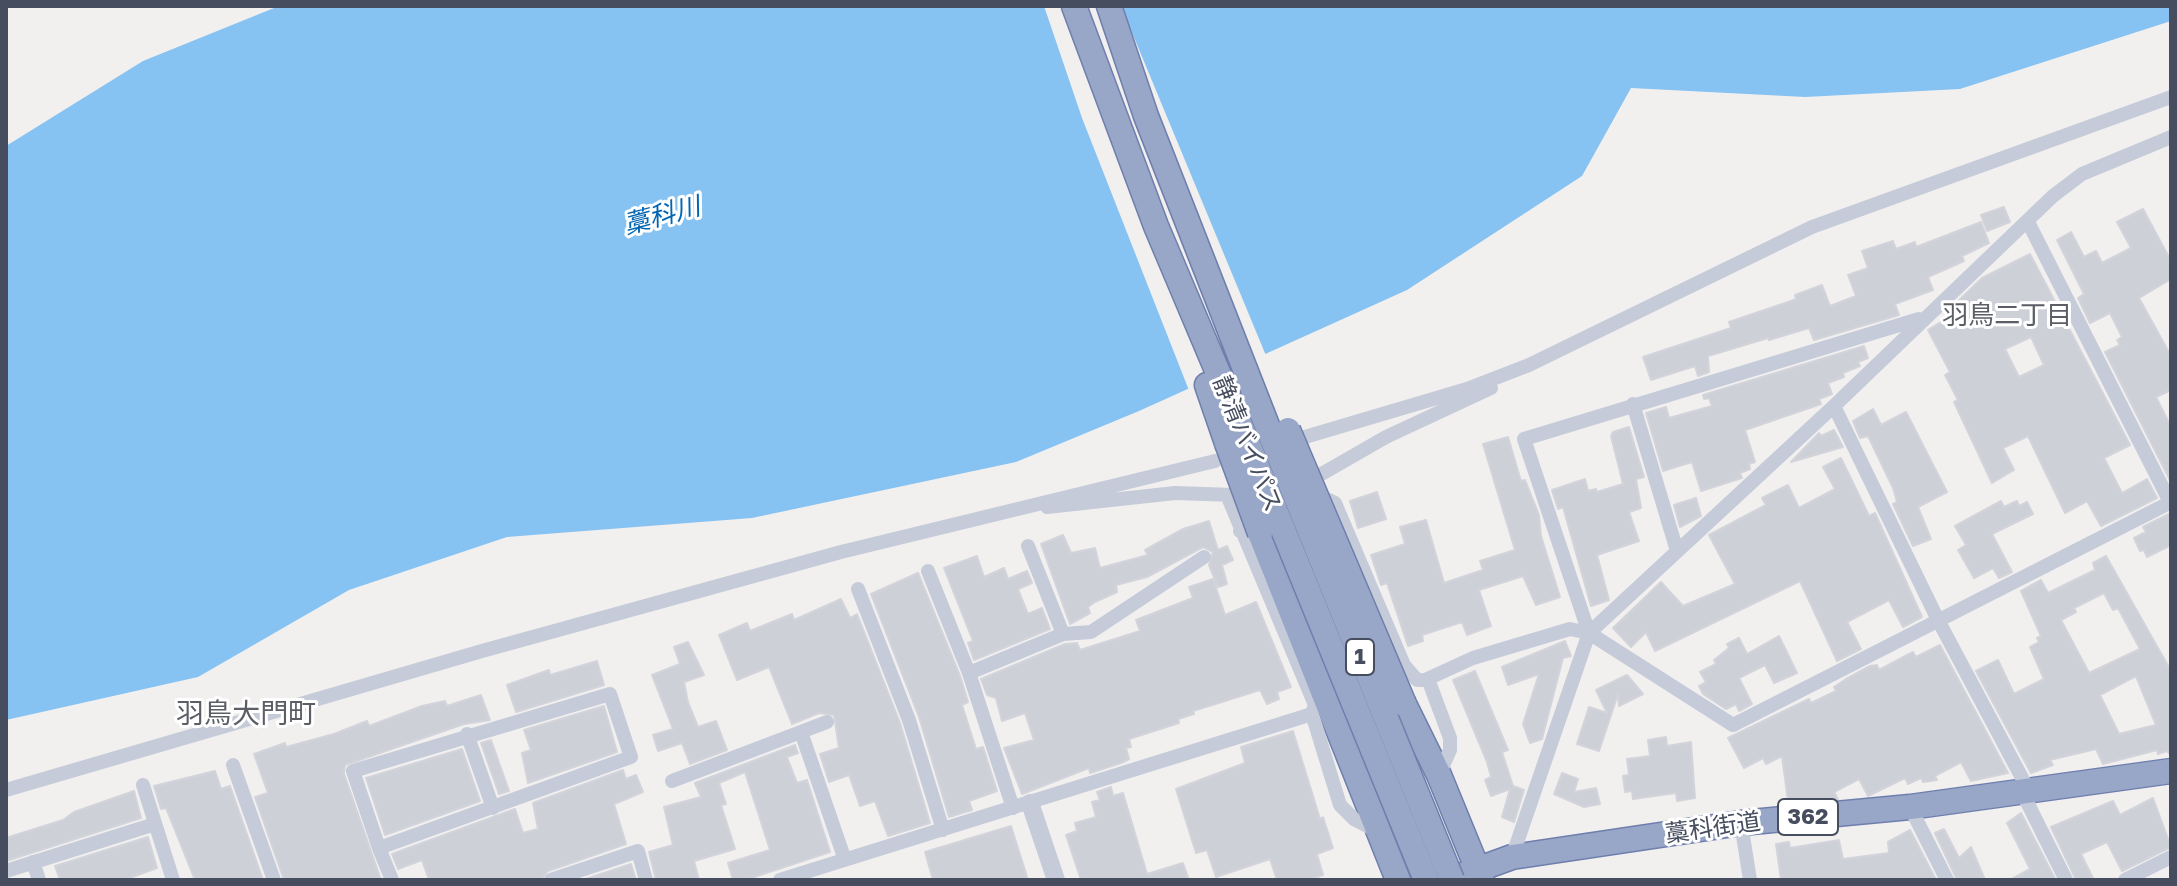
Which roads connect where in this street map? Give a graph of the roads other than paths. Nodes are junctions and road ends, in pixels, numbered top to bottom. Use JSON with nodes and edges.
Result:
{"nodes":[{"id":1,"x":1074,"y":6,"type":"edge"},
{"id":2,"x":1109,"y":6,"type":"edge"},
{"id":3,"x":2171,"y":97,"type":"edge"},
{"id":4,"x":2171,"y":137,"type":"edge"},
{"id":5,"x":1189,"y":222,"type":"junction"},
{"id":6,"x":2028,"y":222,"type":"junction"},
{"id":7,"x":1156,"y":226,"type":"junction"},
{"id":8,"x":1923,"y":318,"type":"junction"},
{"id":9,"x":1529,"y":365,"type":"junction"},
{"id":10,"x":1633,"y":404,"type":"junction"},
{"id":11,"x":1834,"y":406,"type":"junction"},
{"id":12,"x":1288,"y":442,"type":"dead end"},
{"id":13,"x":1215,"y":461,"type":"dead end"},
{"id":14,"x":1318,"y":476,"type":"dead end"},
{"id":15,"x":2170,"y":502,"type":"edge"},
{"id":16,"x":1011,"y":509,"type":"junction"},
{"id":17,"x":1240,"y":531,"type":"junction"},
{"id":18,"x":1028,"y":546,"type":"dead end"},
{"id":19,"x":1677,"y":551,"type":"junction"},
{"id":20,"x":1204,"y":557,"type":"dead end"},
{"id":21,"x":928,"y":571,"type":"dead end"},
{"id":22,"x":858,"y":589,"type":"dead end"},
{"id":23,"x":1938,"y":620,"type":"junction"},
{"id":24,"x":1589,"y":633,"type":"junction"},
{"id":25,"x":1063,"y":634,"type":"junction"},
{"id":26,"x":969,"y":673,"type":"junction"},
{"id":27,"x":1428,"y":679,"type":"junction"},
{"id":28,"x":1312,"y":714,"type":"junction"},
{"id":29,"x":827,"y":722,"type":"dead end"},
{"id":30,"x":801,"y":732,"type":"junction"},
{"id":31,"x":467,"y":734,"type":"junction"},
{"id":32,"x":233,"y":765,"type":"dead end"},
{"id":33,"x":2171,"y":771,"type":"edge"},
{"id":34,"x":1439,"y":775,"type":"junction"},
{"id":35,"x":672,"y":781,"type":"dead end"},
{"id":36,"x":143,"y":785,"type":"dead end"},
{"id":37,"x":6,"y":790,"type":"edge"},
{"id":38,"x":2026,"y":791,"type":"junction"},
{"id":39,"x":1022,"y":805,"type":"junction"},
{"id":40,"x":1910,"y":807,"type":"junction"},
{"id":41,"x":493,"y":808,"type":"junction"},
{"id":42,"x":1741,"y":823,"type":"junction"},
{"id":43,"x":155,"y":824,"type":"junction"},
{"id":44,"x":943,"y":830,"type":"junction"},
{"id":45,"x":1377,"y":831,"type":"junction"},
{"id":46,"x":379,"y":848,"type":"junction"},
{"id":47,"x":1512,"y":857,"type":"junction"},
{"id":48,"x":2171,"y":857,"type":"edge"},
{"id":49,"x":845,"y":860,"type":"junction"},
{"id":50,"x":33,"y":862,"type":"junction"},
{"id":51,"x":6,"y":871,"type":"edge"},
{"id":52,"x":1481,"y":874,"type":"edge"},
{"id":53,"x":39,"y":880,"type":"edge"},
{"id":54,"x":173,"y":880,"type":"edge"},
{"id":55,"x":274,"y":880,"type":"edge"},
{"id":56,"x":392,"y":880,"type":"edge"},
{"id":57,"x":551,"y":880,"type":"edge"},
{"id":58,"x":646,"y":880,"type":"edge"},
{"id":59,"x":780,"y":880,"type":"edge"},
{"id":60,"x":1056,"y":880,"type":"edge"},
{"id":61,"x":1398,"y":880,"type":"edge"},
{"id":62,"x":1426,"y":880,"type":"edge"},
{"id":63,"x":1450,"y":880,"type":"edge"},
{"id":64,"x":1750,"y":880,"type":"edge"},
{"id":65,"x":1947,"y":880,"type":"edge"},
{"id":66,"x":2066,"y":880,"type":"edge"},
{"id":67,"x":2125,"y":880,"type":"edge"}],
"edges":[{"from":1,"to":7,"type":"highway","name":"静清バイパス","number":"1"},
{"from":2,"to":5,"type":"highway","name":"静清バイパス","number":"1"},
{"from":3,"to":9,"type":"street"},
{"from":4,"to":6,"type":"street"},
{"from":5,"to":34,"type":"highway","number":"1","bridge":true},
{"from":5,"to":63,"type":"highway","name":"静清バイパス","number":"1","bridge":true},
{"from":6,"to":8,"type":"street"},
{"from":6,"to":15,"type":"street"},
{"from":7,"to":45,"type":"highway","number":"1","bridge":true},
{"from":7,"to":62,"type":"highway","name":"静清バイパス","number":"1","bridge":true},
{"from":8,"to":10,"type":"street"},
{"from":8,"to":11,"type":"street"},
{"from":9,"to":12,"type":"street"},
{"from":9,"to":14,"type":"street"},
{"from":10,"to":19,"type":"street"},
{"from":10,"to":24,"type":"street"},
{"from":11,"to":19,"type":"street"},
{"from":11,"to":23,"type":"street"},
{"from":13,"to":16,"type":"street"},
{"from":15,"to":23,"type":"street"},
{"from":16,"to":17,"type":"street"},
{"from":16,"to":37,"type":"street"},
{"from":17,"to":27,"type":"street"},
{"from":17,"to":28,"type":"street"},
{"from":18,"to":25,"type":"street"},
{"from":19,"to":24,"type":"street"},
{"from":20,"to":25,"type":"street"},
{"from":21,"to":26,"type":"street"},
{"from":22,"to":44,"type":"street"},
{"from":23,"to":24,"type":"street"},
{"from":23,"to":38,"type":"street"},
{"from":24,"to":27,"type":"street"},
{"from":24,"to":47,"type":"street"},
{"from":25,"to":26,"type":"street"},
{"from":26,"to":39,"type":"street"},
{"from":27,"to":34,"type":"street"},
{"from":28,"to":39,"type":"street"},
{"from":28,"to":45,"type":"street"},
{"from":29,"to":30,"type":"street"},
{"from":30,"to":35,"type":"street"},
{"from":30,"to":49,"type":"street"},
{"from":31,"to":41,"type":"street"},
{"from":31,"to":41,"type":"street"},
{"from":31,"to":46,"type":"street"},
{"from":32,"to":55,"type":"street"},
{"from":33,"to":38,"type":"highway","name":"藁科街道","number":"362"},
{"from":34,"to":52,"type":"highway","number":"1"},
{"from":36,"to":43,"type":"street"},
{"from":38,"to":40,"type":"highway","name":"藁科街道","number":"362"},
{"from":38,"to":66,"type":"street"},
{"from":39,"to":44,"type":"street"},
{"from":39,"to":60,"type":"street"},
{"from":40,"to":42,"type":"highway","name":"藁科街道","number":"362"},
{"from":40,"to":65,"type":"street"},
{"from":41,"to":46,"type":"street"},
{"from":42,"to":47,"type":"highway","name":"藁科街道","number":"362"},
{"from":42,"to":64,"type":"street"},
{"from":43,"to":50,"type":"street"},
{"from":43,"to":54,"type":"street"},
{"from":44,"to":49,"type":"street"},
{"from":45,"to":61,"type":"highway","number":"1"},
{"from":46,"to":56,"type":"street"},
{"from":47,"to":52,"type":"highway","name":"藁科街道","number":"362"},
{"from":48,"to":67,"type":"street"},
{"from":49,"to":59,"type":"street"},
{"from":50,"to":51,"type":"street"},
{"from":50,"to":53,"type":"street"},
{"from":52,"to":63,"type":"highway","name":"藁科街道","number":"362"},
{"from":57,"to":58,"type":"street"}]}
